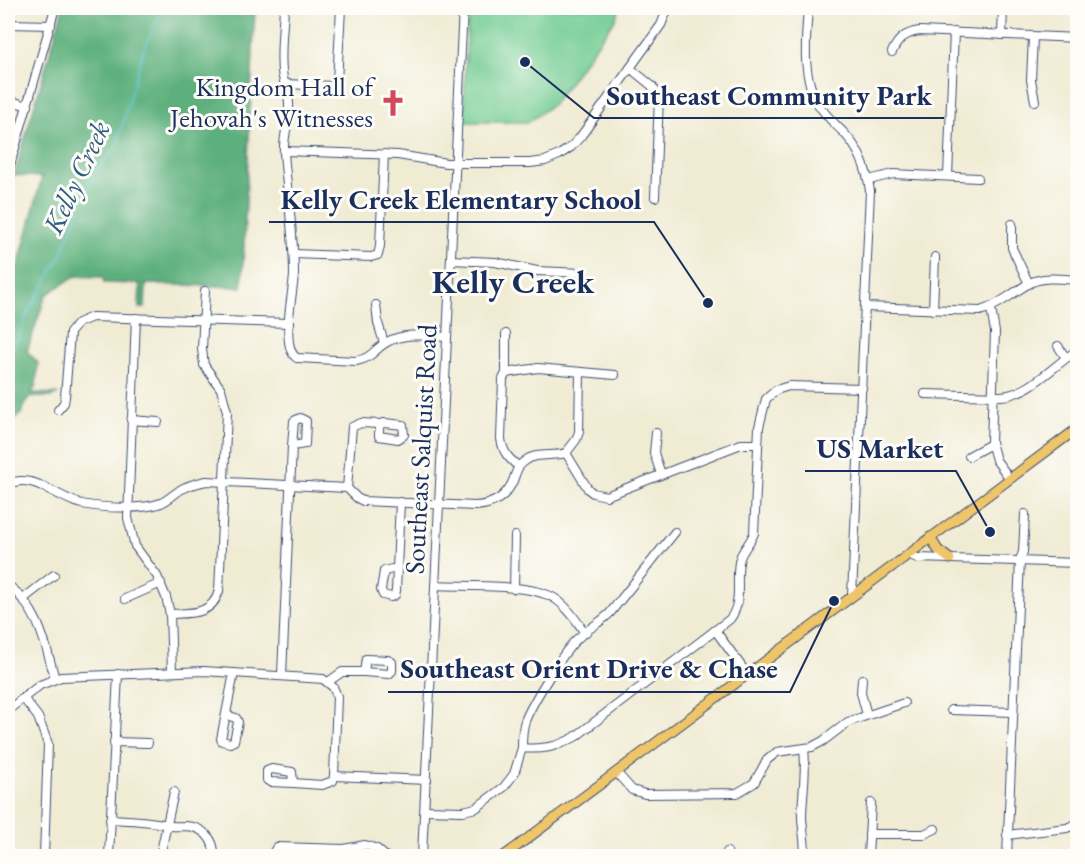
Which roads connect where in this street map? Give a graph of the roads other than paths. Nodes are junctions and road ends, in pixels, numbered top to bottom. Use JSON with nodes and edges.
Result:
{"nodes":[{"id":1,"x":55,"y":8,"type":"edge"},
{"id":2,"x":284,"y":8,"type":"edge"},
{"id":3,"x":341,"y":8,"type":"edge"},
{"id":4,"x":463,"y":8,"type":"edge"},
{"id":5,"x":668,"y":8,"type":"edge"},
{"id":6,"x":808,"y":8,"type":"edge"},
{"id":7,"x":1003,"y":8,"type":"edge"},
{"id":8,"x":8,"y":24,"type":"edge"},
{"id":9,"x":51,"y":25,"type":"junction"},
{"id":10,"x":954,"y":32,"type":"junction"},
{"id":11,"x":1002,"y":35,"type":"junction"},
{"id":12,"x":1033,"y":37,"type":"junction"},
{"id":13,"x":1077,"y":38,"type":"edge"},
{"id":14,"x":892,"y":52,"type":"dead end"},
{"id":15,"x":630,"y":68,"type":"junction"},
{"id":16,"x":285,"y":84,"type":"junction"},
{"id":17,"x":8,"y":100,"type":"edge"},
{"id":18,"x":1035,"y":101,"type":"dead end"},
{"id":19,"x":28,"y":105,"type":"junction"},
{"id":20,"x":284,"y":152,"type":"junction"},
{"id":21,"x":384,"y":154,"type":"junction"},
{"id":22,"x":456,"y":162,"type":"junction"},
{"id":23,"x":8,"y":172,"type":"edge"},
{"id":24,"x":948,"y":176,"type":"junction"},
{"id":25,"x":978,"y":177,"type":"dead end"},
{"id":26,"x":869,"y":180,"type":"junction"},
{"id":27,"x":656,"y":197,"type":"dead end"},
{"id":28,"x":1012,"y":224,"type":"dead end"},
{"id":29,"x":294,"y":254,"type":"junction"},
{"id":30,"x":935,"y":257,"type":"dead end"},
{"id":31,"x":451,"y":260,"type":"junction"},
{"id":32,"x":583,"y":273,"type":"dead end"},
{"id":33,"x":1077,"y":280,"type":"edge"},
{"id":34,"x":1029,"y":284,"type":"junction"},
{"id":35,"x":205,"y":291,"type":"dead end"},
{"id":36,"x":865,"y":307,"type":"junction"},
{"id":37,"x":933,"y":309,"type":"junction"},
{"id":38,"x":990,"y":309,"type":"junction"},
{"id":39,"x":379,"y":310,"type":"dead end"},
{"id":40,"x":136,"y":318,"type":"junction"},
{"id":41,"x":204,"y":319,"type":"junction"},
{"id":42,"x":289,"y":322,"type":"junction"},
{"id":43,"x":506,"y":334,"type":"dead end"},
{"id":44,"x":447,"y":337,"type":"junction"},
{"id":45,"x":384,"y":343,"type":"junction"},
{"id":46,"x":1058,"y":346,"type":"dead end"},
{"id":47,"x":1077,"y":350,"type":"edge"},
{"id":48,"x":1066,"y":358,"type":"junction"},
{"id":49,"x":580,"y":372,"type":"junction"},
{"id":50,"x":506,"y":373,"type":"junction"},
{"id":51,"x":615,"y":375,"type":"dead end"},
{"id":52,"x":862,"y":388,"type":"junction"},
{"id":53,"x":925,"y":394,"type":"dead end"},
{"id":54,"x":992,"y":395,"type":"junction"},
{"id":55,"x":57,"y":410,"type":"dead end"},
{"id":56,"x":131,"y":420,"type":"junction"},
{"id":57,"x":158,"y":422,"type":"dead end"},
{"id":58,"x":380,"y":424,"type":"dead end"},
{"id":59,"x":1077,"y":428,"type":"edge"},
{"id":60,"x":656,"y":433,"type":"dead end"},
{"id":61,"x":758,"y":444,"type":"junction"},
{"id":62,"x":991,"y":444,"type":"junction"},
{"id":63,"x":292,"y":446,"type":"dead end"},
{"id":64,"x":566,"y":453,"type":"junction"},
{"id":65,"x":969,"y":456,"type":"dead end"},
{"id":66,"x":518,"y":466,"type":"junction"},
{"id":67,"x":661,"y":474,"type":"junction"},
{"id":68,"x":1010,"y":479,"type":"junction"},
{"id":69,"x":224,"y":482,"type":"junction"},
{"id":70,"x":8,"y":484,"type":"edge"},
{"id":71,"x":291,"y":485,"type":"junction"},
{"id":72,"x":347,"y":488,"type":"junction"},
{"id":73,"x":400,"y":502,"type":"junction"},
{"id":74,"x":439,"y":504,"type":"junction"},
{"id":75,"x":127,"y":507,"type":"junction"},
{"id":76,"x":1025,"y":514,"type":"dead end"},
{"id":77,"x":675,"y":532,"type":"dead end"},
{"id":78,"x":515,"y":536,"type":"dead end"},
{"id":79,"x":930,"y":537,"type":"junction"},
{"id":80,"x":908,"y":554,"type":"junction"},
{"id":81,"x":950,"y":559,"type":"junction"},
{"id":82,"x":1020,"y":560,"type":"junction"},
{"id":83,"x":1077,"y":563,"type":"edge"},
{"id":84,"x":397,"y":570,"type":"dead end"},
{"id":85,"x":54,"y":574,"type":"dead end"},
{"id":86,"x":161,"y":583,"type":"junction"},
{"id":87,"x":8,"y":585,"type":"edge"},
{"id":88,"x":435,"y":585,"type":"junction"},
{"id":89,"x":514,"y":589,"type":"junction"},
{"id":90,"x":852,"y":596,"type":"junction"},
{"id":91,"x":23,"y":599,"type":"junction"},
{"id":92,"x":125,"y":599,"type":"dead end"},
{"id":93,"x":170,"y":614,"type":"junction"},
{"id":94,"x":715,"y":630,"type":"junction"},
{"id":95,"x":585,"y":633,"type":"junction"},
{"id":96,"x":172,"y":671,"type":"junction"},
{"id":97,"x":364,"y":672,"type":"dead end"},
{"id":98,"x":234,"y":673,"type":"junction"},
{"id":99,"x":118,"y":674,"type":"junction"},
{"id":100,"x":747,"y":674,"type":"junction"},
{"id":101,"x":282,"y":675,"type":"junction"},
{"id":102,"x":55,"y":679,"type":"junction"},
{"id":103,"x":862,"y":679,"type":"dead end"},
{"id":104,"x":328,"y":682,"type":"junction"},
{"id":105,"x":24,"y":699,"type":"junction"},
{"id":106,"x":904,"y":703,"type":"dead end"},
{"id":107,"x":8,"y":710,"type":"edge"},
{"id":108,"x":951,"y":710,"type":"dead end"},
{"id":109,"x":1013,"y":712,"type":"junction"},
{"id":110,"x":226,"y":715,"type":"dead end"},
{"id":111,"x":867,"y":715,"type":"junction"},
{"id":112,"x":114,"y":742,"type":"junction"},
{"id":113,"x":148,"y":743,"type":"dead end"},
{"id":114,"x":522,"y":748,"type":"junction"},
{"id":115,"x":804,"y":749,"type":"junction"},
{"id":116,"x":616,"y":772,"type":"junction"},
{"id":117,"x":334,"y":776,"type":"junction"},
{"id":118,"x":427,"y":780,"type":"junction"},
{"id":119,"x":293,"y":783,"type":"dead end"},
{"id":120,"x":174,"y":792,"type":"dead end"},
{"id":121,"x":871,"y":803,"type":"dead end"},
{"id":122,"x":425,"y":810,"type":"junction"},
{"id":123,"x":110,"y":819,"type":"junction"},
{"id":124,"x":1076,"y":824,"type":"edge"},
{"id":125,"x":167,"y":825,"type":"junction"},
{"id":126,"x":935,"y":829,"type":"dead end"},
{"id":127,"x":869,"y":834,"type":"junction"},
{"id":128,"x":1007,"y":835,"type":"junction"},
{"id":129,"x":44,"y":856,"type":"edge"},
{"id":130,"x":109,"y":856,"type":"edge"},
{"id":131,"x":160,"y":856,"type":"edge"},
{"id":132,"x":214,"y":856,"type":"edge"},
{"id":133,"x":272,"y":856,"type":"edge"},
{"id":134,"x":385,"y":856,"type":"edge"},
{"id":135,"x":422,"y":856,"type":"edge"},
{"id":136,"x":504,"y":856,"type":"edge"},
{"id":137,"x":805,"y":856,"type":"edge"},
{"id":138,"x":868,"y":856,"type":"edge"},
{"id":139,"x":1007,"y":856,"type":"edge"}],
"edges":[{"from":1,"to":9,"type":"street"},
{"from":2,"to":16,"type":"street"},
{"from":3,"to":16,"type":"street"},
{"from":4,"to":22,"type":"street","name":"Southeast Salquist Road"},
{"from":5,"to":15,"type":"street"},
{"from":6,"to":26,"type":"street"},
{"from":7,"to":11,"type":"street"},
{"from":8,"to":9,"type":"street"},
{"from":9,"to":19,"type":"street"},
{"from":10,"to":11,"type":"street"},
{"from":10,"to":14,"type":"street"},
{"from":10,"to":24,"type":"street"},
{"from":11,"to":12,"type":"street"},
{"from":12,"to":13,"type":"street"},
{"from":12,"to":18,"type":"street"},
{"from":15,"to":22,"type":"street"},
{"from":15,"to":27,"type":"street"},
{"from":16,"to":20,"type":"street"},
{"from":17,"to":19,"type":"street"},
{"from":19,"to":23,"type":"street"},
{"from":20,"to":21,"type":"street"},
{"from":20,"to":29,"type":"street"},
{"from":21,"to":22,"type":"street"},
{"from":21,"to":29,"type":"street"},
{"from":22,"to":31,"type":"street","name":"Southeast Salquist Road"},
{"from":24,"to":25,"type":"street"},
{"from":24,"to":26,"type":"street"},
{"from":26,"to":36,"type":"street"},
{"from":28,"to":34,"type":"street"},
{"from":29,"to":42,"type":"street"},
{"from":30,"to":37,"type":"street"},
{"from":31,"to":32,"type":"street"},
{"from":31,"to":44,"type":"street","name":"Southeast Salquist Road"},
{"from":33,"to":34,"type":"street"},
{"from":34,"to":38,"type":"street"},
{"from":35,"to":41,"type":"street"},
{"from":36,"to":37,"type":"street"},
{"from":36,"to":52,"type":"street"},
{"from":37,"to":38,"type":"street"},
{"from":38,"to":54,"type":"street"},
{"from":39,"to":45,"type":"street"},
{"from":40,"to":41,"type":"street"},
{"from":40,"to":55,"type":"street"},
{"from":40,"to":56,"type":"street"},
{"from":41,"to":42,"type":"street"},
{"from":41,"to":69,"type":"street"},
{"from":42,"to":45,"type":"street"},
{"from":43,"to":50,"type":"street"},
{"from":44,"to":45,"type":"street"},
{"from":44,"to":74,"type":"street","name":"Southeast Salquist Road"},
{"from":46,"to":48,"type":"street"},
{"from":47,"to":48,"type":"street"},
{"from":48,"to":54,"type":"street"},
{"from":49,"to":50,"type":"street"},
{"from":49,"to":51,"type":"street"},
{"from":49,"to":64,"type":"street"},
{"from":50,"to":66,"type":"street"},
{"from":52,"to":61,"type":"street"},
{"from":52,"to":90,"type":"street"},
{"from":53,"to":54,"type":"street"},
{"from":54,"to":62,"type":"street"},
{"from":56,"to":57,"type":"street"},
{"from":56,"to":75,"type":"street"},
{"from":58,"to":72,"type":"street"},
{"from":59,"to":68,"type":"main road"},
{"from":60,"to":67,"type":"street"},
{"from":61,"to":67,"type":"street"},
{"from":61,"to":94,"type":"street"},
{"from":62,"to":65,"type":"street"},
{"from":62,"to":68,"type":"street"},
{"from":63,"to":71,"type":"street"},
{"from":64,"to":66,"type":"street"},
{"from":64,"to":67,"type":"street"},
{"from":66,"to":74,"type":"street"},
{"from":68,"to":79,"type":"main road"},
{"from":69,"to":71,"type":"street"},
{"from":69,"to":75,"type":"street"},
{"from":69,"to":93,"type":"street"},
{"from":70,"to":75,"type":"street"},
{"from":71,"to":72,"type":"street"},
{"from":71,"to":101,"type":"street"},
{"from":72,"to":73,"type":"street"},
{"from":73,"to":74,"type":"street"},
{"from":73,"to":84,"type":"street"},
{"from":74,"to":88,"type":"street","name":"Southeast Salquist Road"},
{"from":75,"to":86,"type":"street"},
{"from":76,"to":82,"type":"street"},
{"from":77,"to":95,"type":"street"},
{"from":78,"to":89,"type":"street"},
{"from":79,"to":80,"type":"main road"},
{"from":79,"to":81,"type":"main road"},
{"from":80,"to":81,"type":"street"},
{"from":80,"to":90,"type":"main road"},
{"from":81,"to":82,"type":"street"},
{"from":82,"to":83,"type":"street"},
{"from":82,"to":109,"type":"street"},
{"from":85,"to":91,"type":"street"},
{"from":86,"to":92,"type":"street"},
{"from":86,"to":93,"type":"street"},
{"from":87,"to":91,"type":"street"},
{"from":88,"to":89,"type":"street"},
{"from":88,"to":118,"type":"street","name":"Southeast Salquist Road"},
{"from":89,"to":95,"type":"street"},
{"from":90,"to":100,"type":"main road"},
{"from":91,"to":102,"type":"street"},
{"from":93,"to":96,"type":"street"},
{"from":94,"to":100,"type":"street"},
{"from":94,"to":114,"type":"street"},
{"from":95,"to":114,"type":"street"},
{"from":96,"to":98,"type":"street"},
{"from":96,"to":99,"type":"street"},
{"from":97,"to":104,"type":"street"},
{"from":98,"to":101,"type":"street"},
{"from":98,"to":110,"type":"street"},
{"from":99,"to":102,"type":"street"},
{"from":99,"to":112,"type":"street"},
{"from":100,"to":116,"type":"main road"},
{"from":101,"to":104,"type":"street"},
{"from":102,"to":105,"type":"street"},
{"from":103,"to":111,"type":"street"},
{"from":104,"to":117,"type":"street"},
{"from":105,"to":107,"type":"street"},
{"from":105,"to":129,"type":"street"},
{"from":106,"to":111,"type":"street"},
{"from":108,"to":109,"type":"street"},
{"from":109,"to":128,"type":"street"},
{"from":111,"to":115,"type":"street"},
{"from":112,"to":113,"type":"street"},
{"from":112,"to":123,"type":"street"},
{"from":114,"to":122,"type":"street"},
{"from":115,"to":116,"type":"street"},
{"from":115,"to":137,"type":"street"},
{"from":116,"to":136,"type":"main road"},
{"from":117,"to":118,"type":"street"},
{"from":117,"to":119,"type":"street"},
{"from":118,"to":122,"type":"street","name":"Southeast Salquist Road"},
{"from":120,"to":125,"type":"street"},
{"from":121,"to":127,"type":"street"},
{"from":122,"to":135,"type":"street","name":"Southeast Salquist Road"},
{"from":123,"to":125,"type":"street"},
{"from":123,"to":130,"type":"street"},
{"from":124,"to":128,"type":"street"},
{"from":125,"to":131,"type":"street"},
{"from":125,"to":132,"type":"street"},
{"from":126,"to":127,"type":"street"},
{"from":127,"to":138,"type":"street"},
{"from":128,"to":139,"type":"street"},
{"from":133,"to":134,"type":"street"}]}
